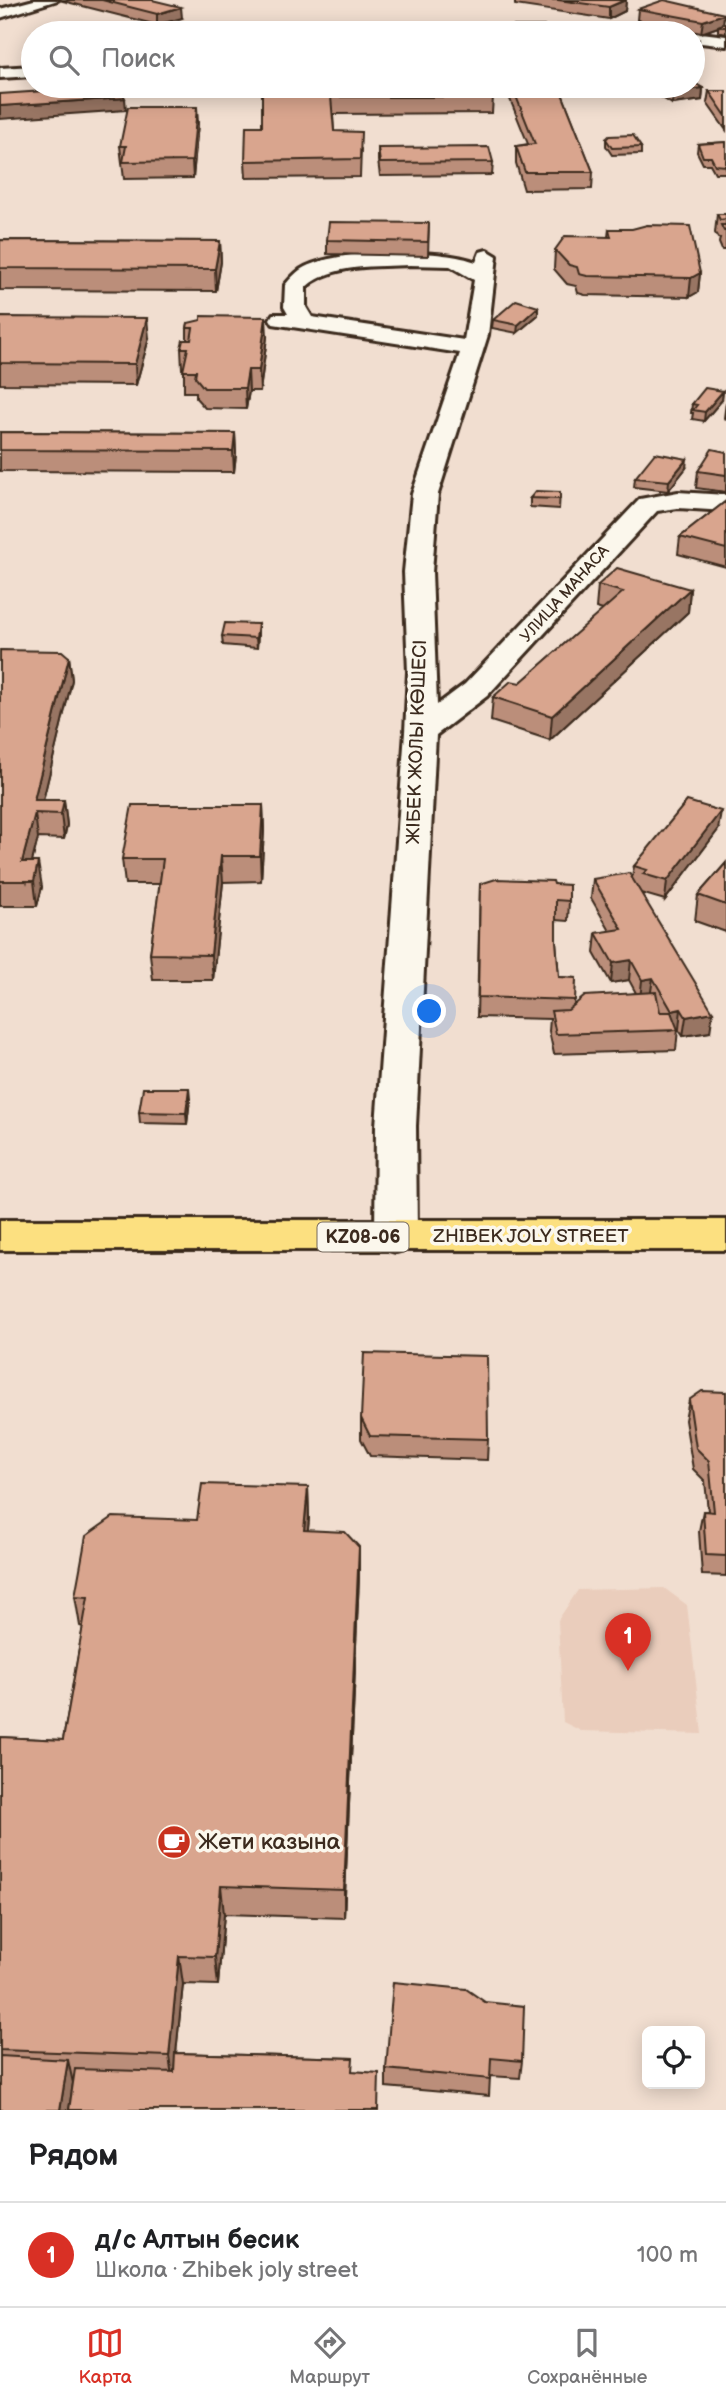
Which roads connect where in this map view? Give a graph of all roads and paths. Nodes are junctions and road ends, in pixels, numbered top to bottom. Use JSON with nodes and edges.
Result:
{"nodes":[{"id":1,"x":51,"y":0,"type":"edge"},
{"id":2,"x":0,"y":14,"type":"edge"},
{"id":3,"x":705,"y":38,"type":"edge"},
{"id":4,"x":726,"y":41,"type":"edge"},
{"id":5,"x":21,"y":72,"type":"edge"},
{"id":6,"x":0,"y":73,"type":"edge"},
{"id":7,"x":274,"y":318,"type":"dead end"},
{"id":8,"x":306,"y":324,"type":"junction"},
{"id":9,"x":473,"y":348,"type":"junction"},
{"id":10,"x":726,"y":503,"type":"edge"},
{"id":11,"x":421,"y":732,"type":"junction"},
{"id":12,"x":0,"y":1235,"type":"edge"},
{"id":13,"x":726,"y":1236,"type":"edge"},
{"id":14,"x":396,"y":1237,"type":"junction"}],
"edges":[{"from":1,"to":2,"type":"street"},
{"from":3,"to":4,"type":"street"},
{"from":5,"to":6,"type":"street"},
{"from":7,"to":8,"type":"street"},
{"from":8,"to":9,"type":"street"},
{"from":8,"to":9,"type":"street","name":"ЖІБЕК ЖОЛЫ КӨШЕСІ"},
{"from":9,"to":11,"type":"street","name":"ЖІБЕК ЖОЛЫ КӨШЕСІ"},
{"from":10,"to":11,"type":"street","name":"УЛИЦА МАНАСА"},
{"from":11,"to":14,"type":"street","name":"ЖІБЕК ЖОЛЫ КӨШЕСІ"},
{"from":12,"to":14,"type":"highway","name":"ZHIBEK JOLY STREET","number":"KZ08-06"},
{"from":13,"to":14,"type":"highway","name":"ZHIBEK JOLY STREET","number":"KZ08-06"}]}
